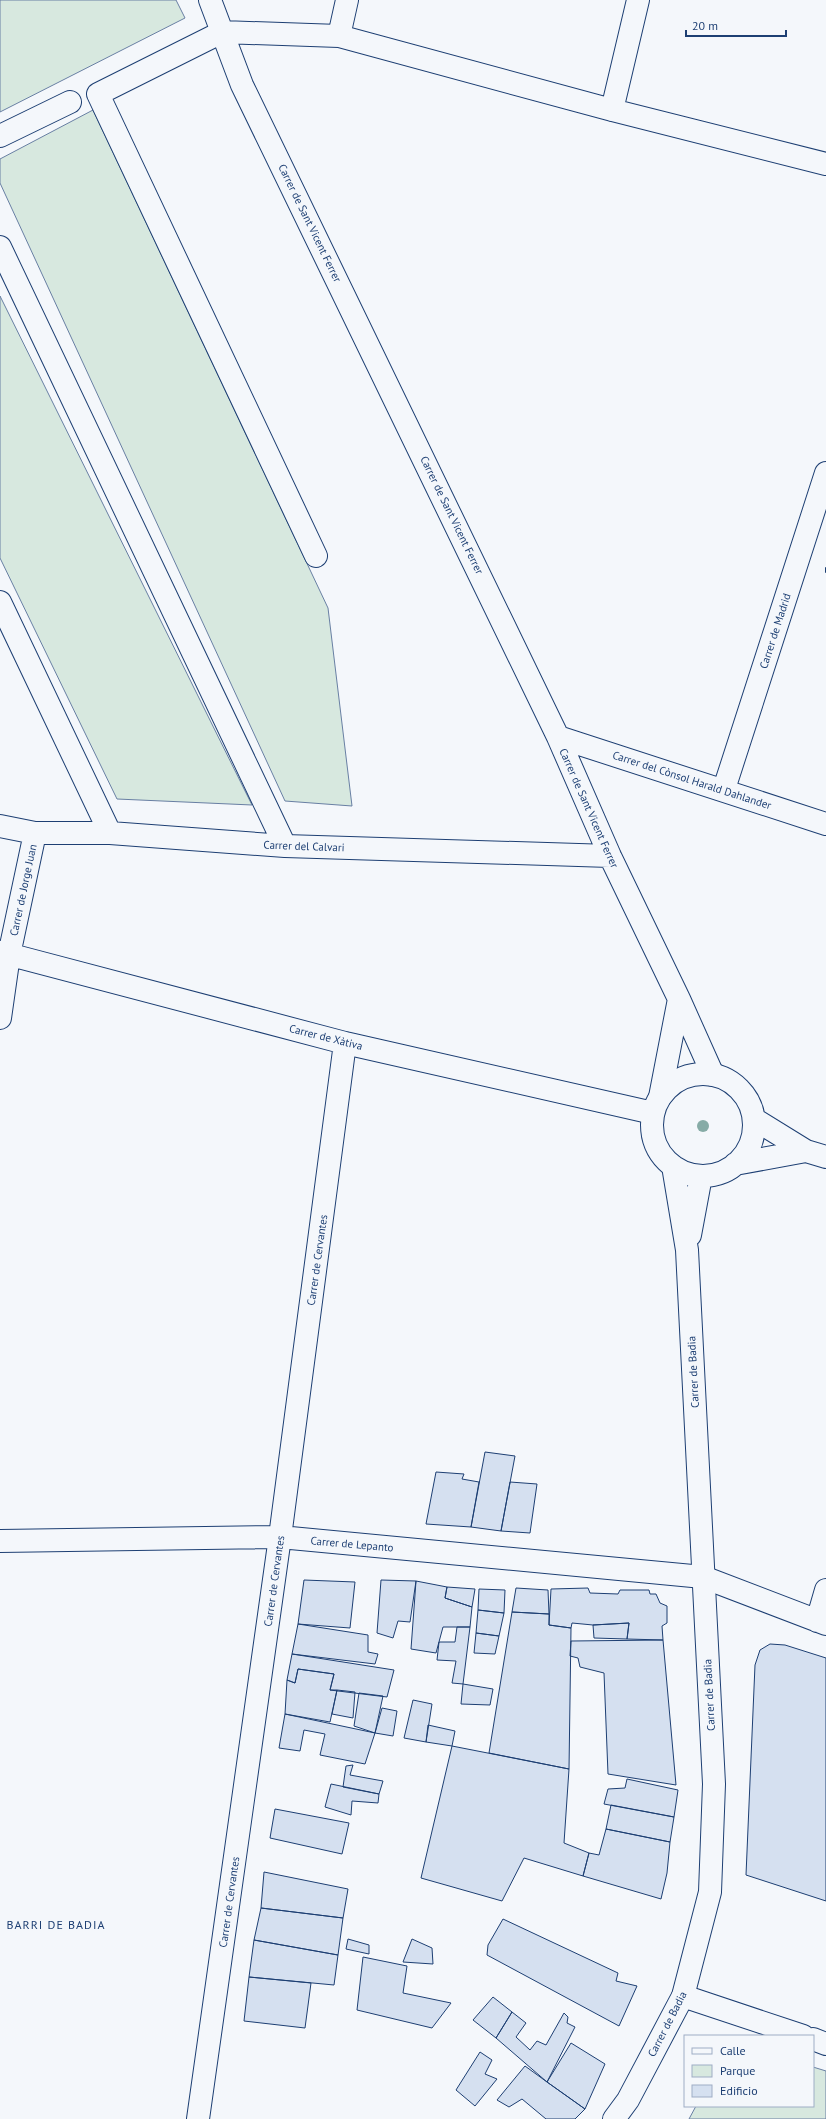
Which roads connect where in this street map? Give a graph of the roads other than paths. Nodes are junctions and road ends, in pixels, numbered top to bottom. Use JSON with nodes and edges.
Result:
{"nodes":[{"id":1,"x":210,"y":0,"type":"edge"},
{"id":2,"x":347,"y":0,"type":"edge"},
{"id":3,"x":638,"y":0,"type":"edge"},
{"id":4,"x":222,"y":32,"type":"junction"},
{"id":5,"x":339,"y":36,"type":"junction"},
{"id":6,"x":70,"y":102,"type":"dead end"},
{"id":7,"x":612,"y":110,"type":"junction"},
{"id":8,"x":0,"y":136,"type":"edge"},
{"id":9,"x":826,"y":164,"type":"edge"},
{"id":10,"x":0,"y":247,"type":"edge"},
{"id":11,"x":826,"y":473,"type":"edge"},
{"id":12,"x":316,"y":556,"type":"dead end"},
{"id":13,"x":0,"y":602,"type":"edge"},
{"id":14,"x":558,"y":737,"type":"junction"},
{"id":15,"x":724,"y":790,"type":"junction"},
{"id":16,"x":826,"y":824,"type":"edge"},
{"id":17,"x":0,"y":826,"type":"edge"},
{"id":18,"x":110,"y":833,"type":"junction"},
{"id":19,"x":35,"y":834,"type":"junction"},
{"id":20,"x":285,"y":846,"type":"junction"},
{"id":21,"x":610,"y":856,"type":"junction"},
{"id":22,"x":4,"y":954,"type":"edge"},
{"id":23,"x":679,"y":998,"type":"junction"},
{"id":24,"x":0,"y":1018,"type":"edge"},
{"id":25,"x":345,"y":1043,"type":"junction"},
{"id":26,"x":713,"y":1075,"type":"junction"},
{"id":27,"x":657,"y":1105,"type":"junction"},
{"id":28,"x":754,"y":1119,"type":"junction"},
{"id":29,"x":816,"y":1154,"type":"edge"},
{"id":30,"x":735,"y":1164,"type":"junction"},
{"id":31,"x":673,"y":1166,"type":"junction"},
{"id":32,"x":702,"y":1176,"type":"junction"},
{"id":33,"x":687,"y":1250,"type":"junction"},
{"id":34,"x":280,"y":1537,"type":"junction"},
{"id":35,"x":0,"y":1541,"type":"edge"},
{"id":36,"x":703,"y":1577,"type":"junction"},
{"id":37,"x":826,"y":1590,"type":"edge"},
{"id":38,"x":822,"y":1622,"type":"edge"},
{"id":39,"x":683,"y":1996,"type":"junction"},
{"id":40,"x":800,"y":2035,"type":"edge"},
{"id":41,"x":814,"y":2039,"type":"edge"},
{"id":42,"x":826,"y":2044,"type":"edge"},
{"id":43,"x":198,"y":2119,"type":"edge"},
{"id":44,"x":614,"y":2119,"type":"edge"}],
"edges":[{"from":1,"to":4,"type":"street","name":"Carrer de Sant Vicent Ferrer"},
{"from":2,"to":5,"type":"street"},
{"from":3,"to":7,"type":"street"},
{"from":4,"to":5,"type":"street"},
{"from":4,"to":12,"type":"street"},
{"from":4,"to":14,"type":"street","name":"Carrer de Sant Vicent Ferrer"},
{"from":5,"to":7,"type":"street"},
{"from":6,"to":8,"type":"street"},
{"from":7,"to":9,"type":"street"},
{"from":10,"to":20,"type":"street"},
{"from":11,"to":15,"type":"street","name":"Carrer de Madrid"},
{"from":13,"to":18,"type":"street"},
{"from":14,"to":15,"type":"street","name":"Carrer del Cònsol Harald Dahlander"},
{"from":14,"to":21,"type":"street","name":"Carrer de Sant Vicent Ferrer"},
{"from":15,"to":16,"type":"street","name":"Carrer del Cònsol Harald Dahlander"},
{"from":17,"to":19,"type":"street","name":"Carrer del Calvari"},
{"from":18,"to":19,"type":"street","name":"Carrer del Calvari"},
{"from":18,"to":20,"type":"street","name":"Carrer del Calvari"},
{"from":19,"to":22,"type":"street","name":"Carrer de Jorge Juan"},
{"from":20,"to":21,"type":"street","name":"Carrer del Calvari"},
{"from":21,"to":23,"type":"street","name":"Carrer de Sant Vicent Ferrer"},
{"from":22,"to":24,"type":"street","name":"Carrer de Jorge Juan"},
{"from":22,"to":25,"type":"street","name":"Carrer de Xàtiva"},
{"from":23,"to":26,"type":"street","name":"Carrer de Sant Vicent Ferrer"},
{"from":23,"to":27,"type":"street"},
{"from":25,"to":27,"type":"street","name":"Carrer de Xàtiva"},
{"from":25,"to":34,"type":"street","name":"Carrer de Cervantes"},
{"from":26,"to":27,"type":"street"},
{"from":26,"to":28,"type":"street"},
{"from":27,"to":31,"type":"street"},
{"from":28,"to":29,"type":"street"},
{"from":28,"to":30,"type":"street"},
{"from":29,"to":30,"type":"street"},
{"from":30,"to":32,"type":"street"},
{"from":31,"to":32,"type":"street"},
{"from":31,"to":33,"type":"street","name":"Carrer de Badia"},
{"from":32,"to":33,"type":"street","name":"Carrer de Badia"},
{"from":33,"to":36,"type":"street","name":"Carrer de Badia"},
{"from":34,"to":35,"type":"street","name":"Carrer de Lepanto"},
{"from":34,"to":36,"type":"street","name":"Carrer de Lepanto"},
{"from":34,"to":43,"type":"street","name":"Carrer de Cervantes"},
{"from":36,"to":38,"type":"street","name":"Carrer de Lepanto"},
{"from":36,"to":39,"type":"street","name":"Carrer de Badia"},
{"from":37,"to":38,"type":"street"},
{"from":39,"to":40,"type":"street"},
{"from":39,"to":44,"type":"street","name":"Carrer de Badia"},
{"from":41,"to":42,"type":"street"}]}
